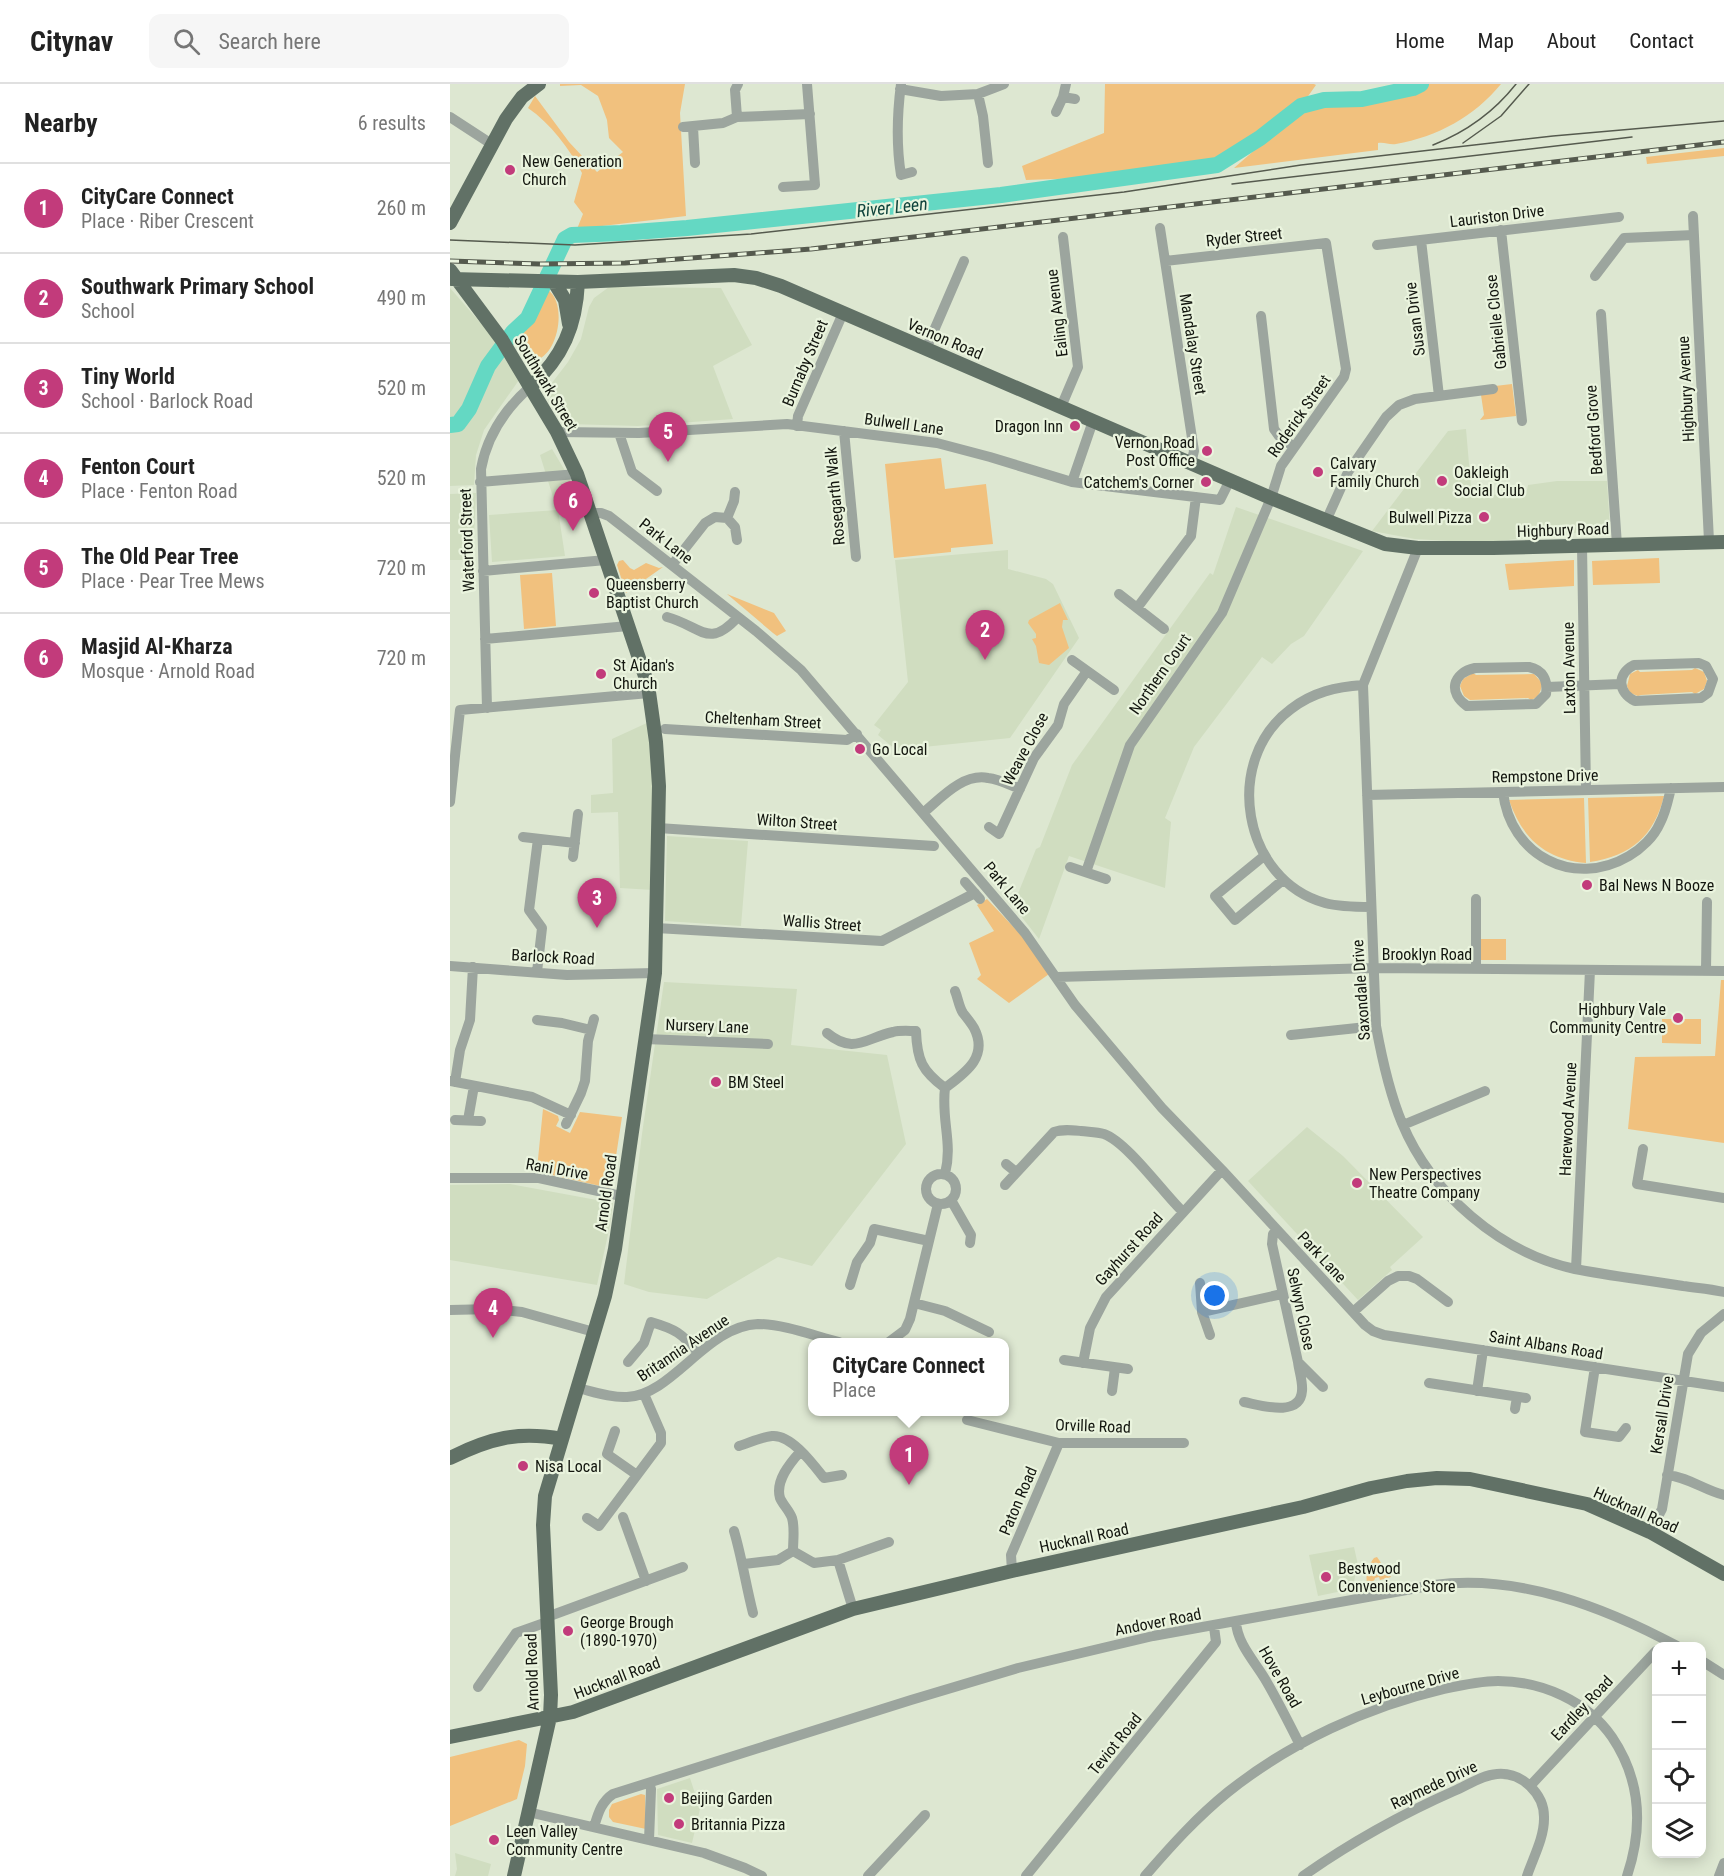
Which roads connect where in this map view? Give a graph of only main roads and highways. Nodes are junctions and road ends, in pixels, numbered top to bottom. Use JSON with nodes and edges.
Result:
{"nodes":[{"id":1,"x":539,"y":84,"type":"edge"},
{"id":2,"x":450,"y":223,"type":"edge"},
{"id":3,"x":452,"y":276,"type":"edge"},
{"id":4,"x":554,"y":282,"type":"junction"},
{"id":5,"x":578,"y":282,"type":"junction"},
{"id":6,"x":571,"y":332,"type":"junction"},
{"id":7,"x":530,"y":387,"type":"junction"},
{"id":8,"x":590,"y":513,"type":"joint"},
{"id":9,"x":1724,"y":542,"type":"edge"},
{"id":10,"x":1403,"y":548,"type":"joint"},
{"id":11,"x":562,"y":1439,"type":"junction"},
{"id":12,"x":450,"y":1458,"type":"edge"},
{"id":13,"x":1724,"y":1574,"type":"edge"},
{"id":14,"x":550,"y":1717,"type":"junction"},
{"id":15,"x":450,"y":1737,"type":"edge"},
{"id":16,"x":514,"y":1876,"type":"edge"}],
"edges":[{"from":1,"to":2,"type":"main road"},
{"from":3,"to":4,"type":"main road","name":"Vernon Road"},
{"from":3,"to":7,"type":"main road","name":"Southwark Street"},
{"from":4,"to":5,"type":"main road","name":"Vernon Road"},
{"from":4,"to":6,"type":"main road"},
{"from":5,"to":6,"type":"main road"},
{"from":5,"to":10,"type":"main road","name":"Vernon Road"},
{"from":6,"to":7,"type":"main road"},
{"from":7,"to":8,"type":"main road","name":"Southwark Street"},
{"from":8,"to":11,"type":"main road","name":"Arnold Road"},
{"from":9,"to":10,"type":"main road","name":"Highbury Road"},
{"from":11,"to":12,"type":"main road"},
{"from":11,"to":14,"type":"main road","name":"Arnold Road"},
{"from":13,"to":14,"type":"main road","name":"Hucknall Road"},
{"from":14,"to":15,"type":"main road","name":"Hucknall Road"},
{"from":14,"to":16,"type":"main road","name":"Arnold Road"}]}
